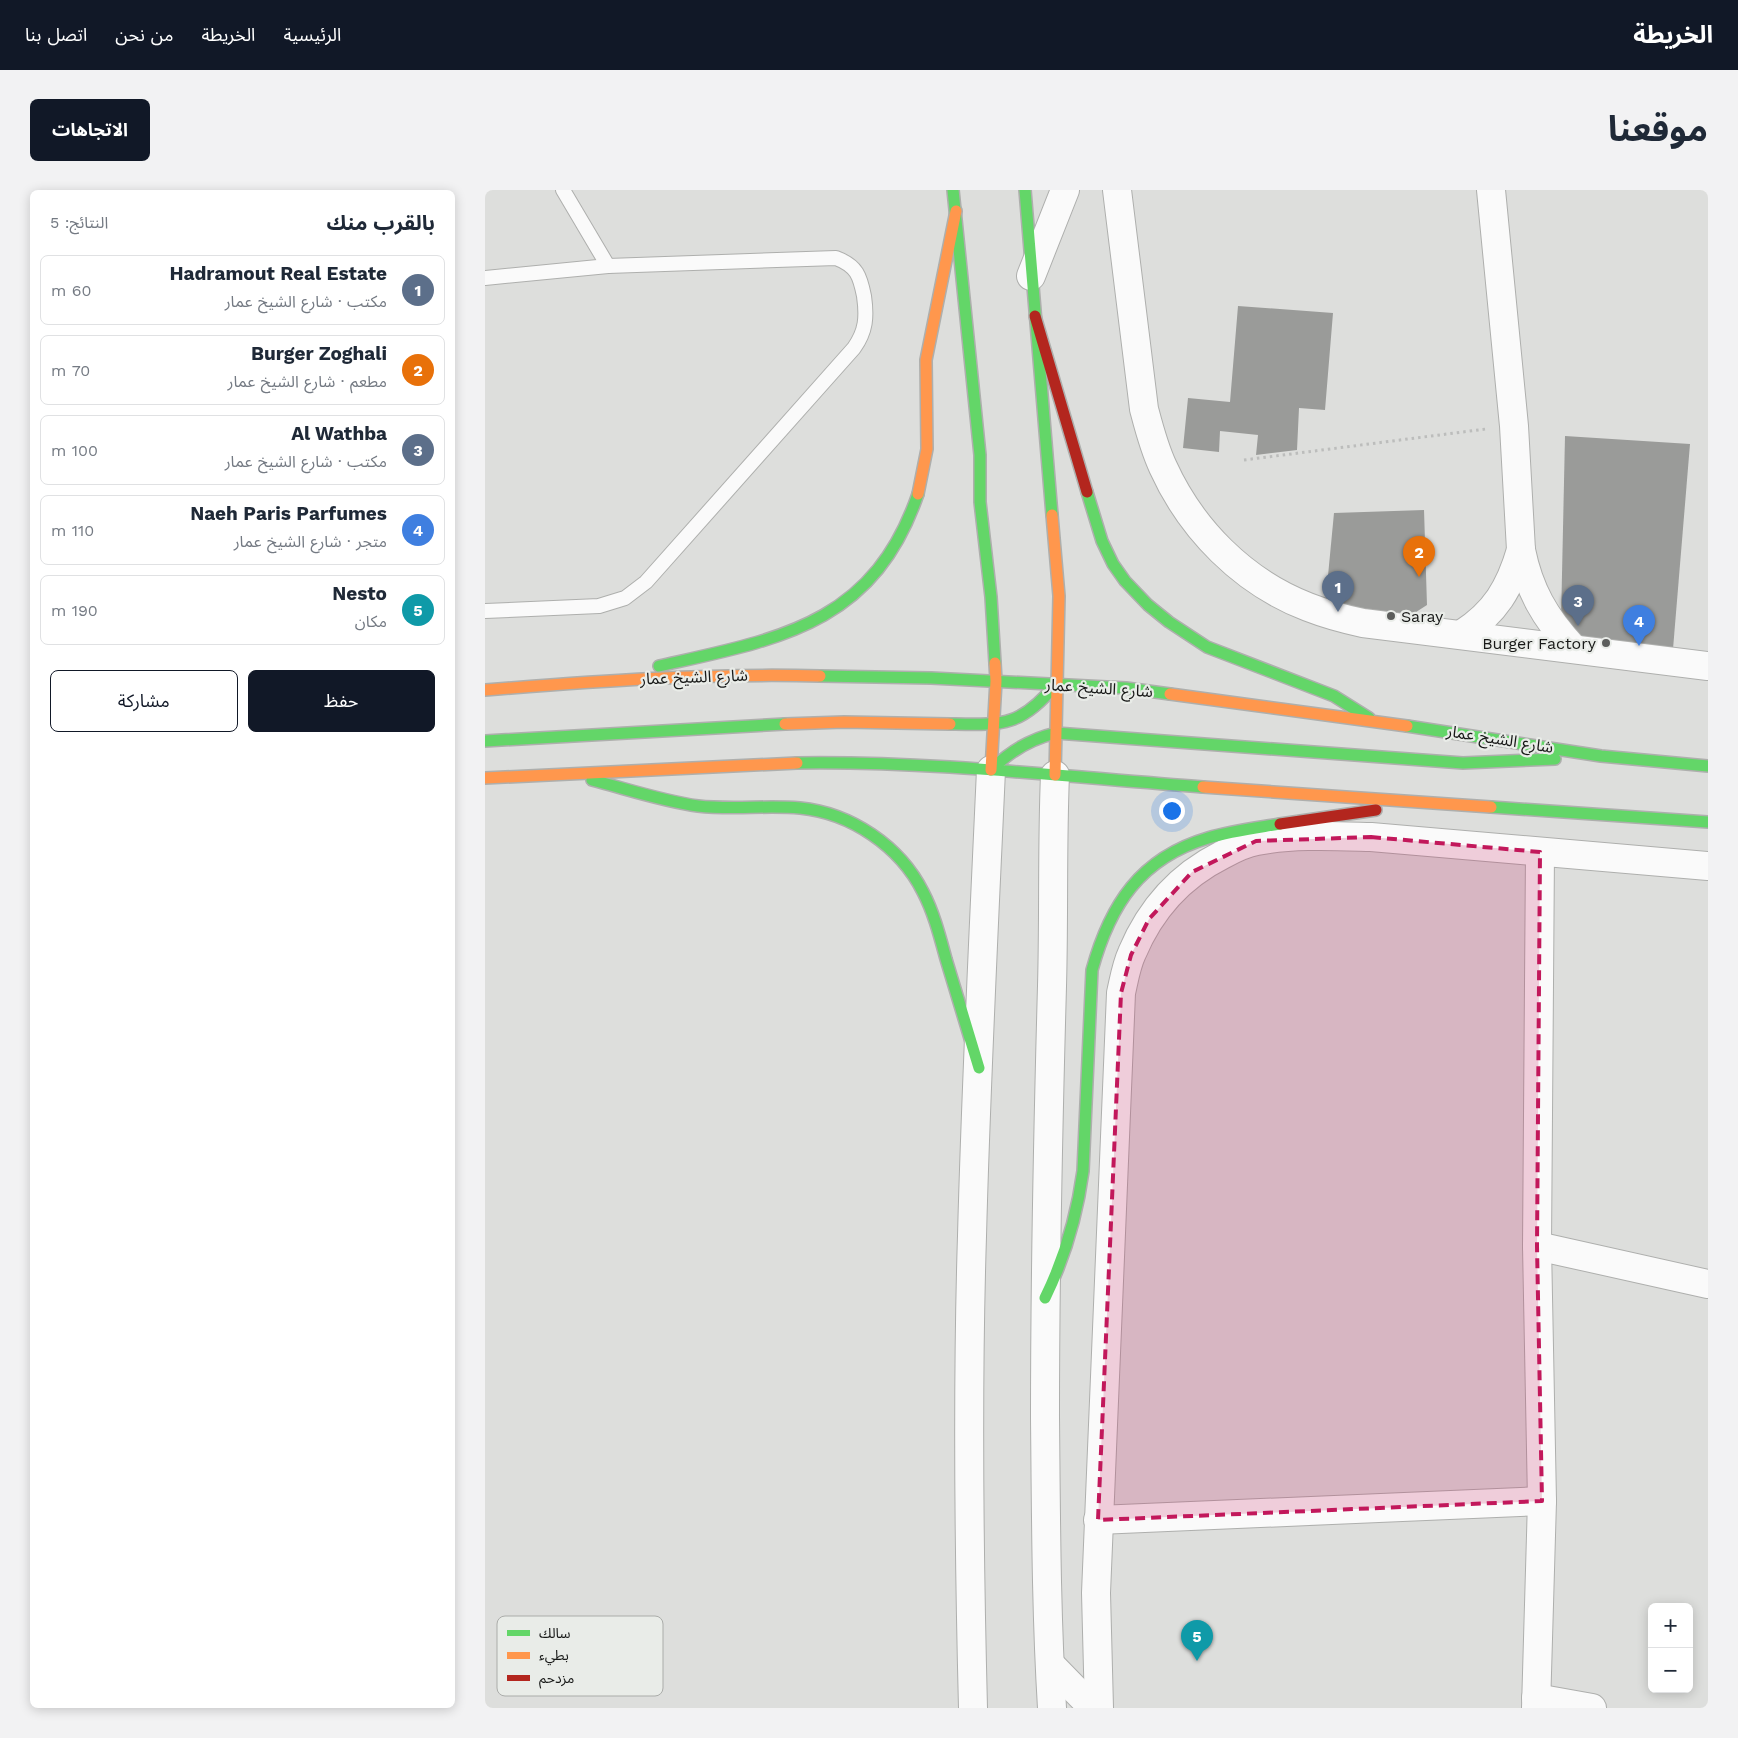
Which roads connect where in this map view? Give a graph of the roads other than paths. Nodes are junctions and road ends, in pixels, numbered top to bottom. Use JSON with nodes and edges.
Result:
{"nodes":[{"id":1,"x":563,"y":190,"type":"edge"},
{"id":2,"x":953,"y":190,"type":"edge"},
{"id":3,"x":1025,"y":190,"type":"edge"},
{"id":4,"x":1065,"y":190,"type":"edge"},
{"id":5,"x":1117,"y":190,"type":"edge"},
{"id":6,"x":1491,"y":190,"type":"edge"},
{"id":7,"x":956,"y":211,"type":"junction"},
{"id":8,"x":608,"y":266,"type":"junction"},
{"id":9,"x":1031,"y":276,"type":"junction"},
{"id":10,"x":485,"y":278,"type":"edge"},
{"id":11,"x":1035,"y":316,"type":"junction"},
{"id":12,"x":1521,"y":550,"type":"junction"},
{"id":13,"x":485,"y":611,"type":"edge"},
{"id":14,"x":1462,"y":634,"type":"junction"},
{"id":15,"x":1573,"y":648,"type":"junction"},
{"id":16,"x":1708,"y":666,"type":"edge"},
{"id":17,"x":601,"y":681,"type":"junction"},
{"id":18,"x":997,"y":681,"type":"junction"},
{"id":19,"x":1056,"y":684,"type":"junction"},
{"id":20,"x":485,"y":690,"type":"edge"},
{"id":21,"x":1374,"y":722,"type":"junction"},
{"id":22,"x":994,"y":725,"type":"junction"},
{"id":23,"x":1056,"y":732,"type":"junction"},
{"id":24,"x":485,"y":740,"type":"edge"},
{"id":25,"x":1601,"y":756,"type":"junction"},
{"id":26,"x":1708,"y":766,"type":"edge"},
{"id":27,"x":991,"y":770,"type":"junction"},
{"id":28,"x":564,"y":773,"type":"junction"},
{"id":29,"x":1055,"y":775,"type":"junction"},
{"id":30,"x":485,"y":778,"type":"edge"},
{"id":31,"x":1426,"y":802,"type":"junction"},
{"id":32,"x":1708,"y":822,"type":"edge"},
{"id":33,"x":1540,"y":852,"type":"junction"},
{"id":34,"x":1708,"y":866,"type":"edge"},
{"id":35,"x":979,"y":1068,"type":"junction"},
{"id":36,"x":1537,"y":1246,"type":"junction"},
{"id":37,"x":1708,"y":1284,"type":"edge"},
{"id":38,"x":1045,"y":1298,"type":"junction"},
{"id":39,"x":1543,"y":1501,"type":"junction"},
{"id":40,"x":1098,"y":1520,"type":"junction"},
{"id":41,"x":1049,"y":1664,"type":"junction"},
{"id":42,"x":1536,"y":1703,"type":"edge"},
{"id":43,"x":1577,"y":1706,"type":"edge"},
{"id":44,"x":973,"y":1708,"type":"edge"},
{"id":45,"x":1052,"y":1708,"type":"edge"},
{"id":46,"x":1093,"y":1708,"type":"edge"},
{"id":47,"x":1099,"y":1708,"type":"edge"}],
"edges":[{"from":1,"to":8,"type":"lane"},
{"from":2,"to":7,"type":"main road"},
{"from":3,"to":9,"type":"main road"},
{"from":4,"to":9,"type":"street"},
{"from":5,"to":14,"type":"street"},
{"from":6,"to":12,"type":"street"},
{"from":7,"to":17,"type":"main road"},
{"from":7,"to":18,"type":"main road"},
{"from":8,"to":10,"type":"lane"},
{"from":8,"to":13,"type":"lane"},
{"from":9,"to":11,"type":"main road"},
{"from":11,"to":19,"type":"main road"},
{"from":11,"to":21,"type":"main road"},
{"from":12,"to":14,"type":"street"},
{"from":12,"to":15,"type":"street"},
{"from":14,"to":15,"type":"street"},
{"from":15,"to":16,"type":"street"},
{"from":17,"to":18,"type":"main road","name":"شارع الشيخ عمار"},
{"from":17,"to":20,"type":"main road","name":"شارع الشيخ عمار"},
{"from":18,"to":19,"type":"main road","name":"شارع الشيخ عمار"},
{"from":18,"to":22,"type":"main road"},
{"from":19,"to":21,"type":"main road","name":"شارع الشيخ عمار"},
{"from":19,"to":22,"type":"main road"},
{"from":19,"to":23,"type":"main road"},
{"from":21,"to":25,"type":"main road","name":"شارع الشيخ عمار"},
{"from":22,"to":24,"type":"main road"},
{"from":22,"to":27,"type":"main road"},
{"from":23,"to":25,"type":"main road"},
{"from":23,"to":27,"type":"main road"},
{"from":23,"to":29,"type":"main road"},
{"from":25,"to":26,"type":"main road","name":"شارع الشيخ عمار"},
{"from":27,"to":28,"type":"main road"},
{"from":27,"to":29,"type":"main road"},
{"from":27,"to":35,"type":"street"},
{"from":28,"to":30,"type":"main road"},
{"from":28,"to":35,"type":"main road"},
{"from":29,"to":31,"type":"main road"},
{"from":29,"to":38,"type":"street"},
{"from":31,"to":32,"type":"main road"},
{"from":31,"to":38,"type":"main road"},
{"from":33,"to":34,"type":"street"},
{"from":33,"to":36,"type":"street"},
{"from":33,"to":40,"type":"street"},
{"from":35,"to":44,"type":"street"},
{"from":36,"to":37,"type":"street"},
{"from":36,"to":39,"type":"street"},
{"from":38,"to":41,"type":"street"},
{"from":39,"to":40,"type":"street"},
{"from":39,"to":42,"type":"street"},
{"from":40,"to":47,"type":"street"},
{"from":41,"to":45,"type":"street"},
{"from":41,"to":46,"type":"street"},
{"from":42,"to":43,"type":"street"}]}
